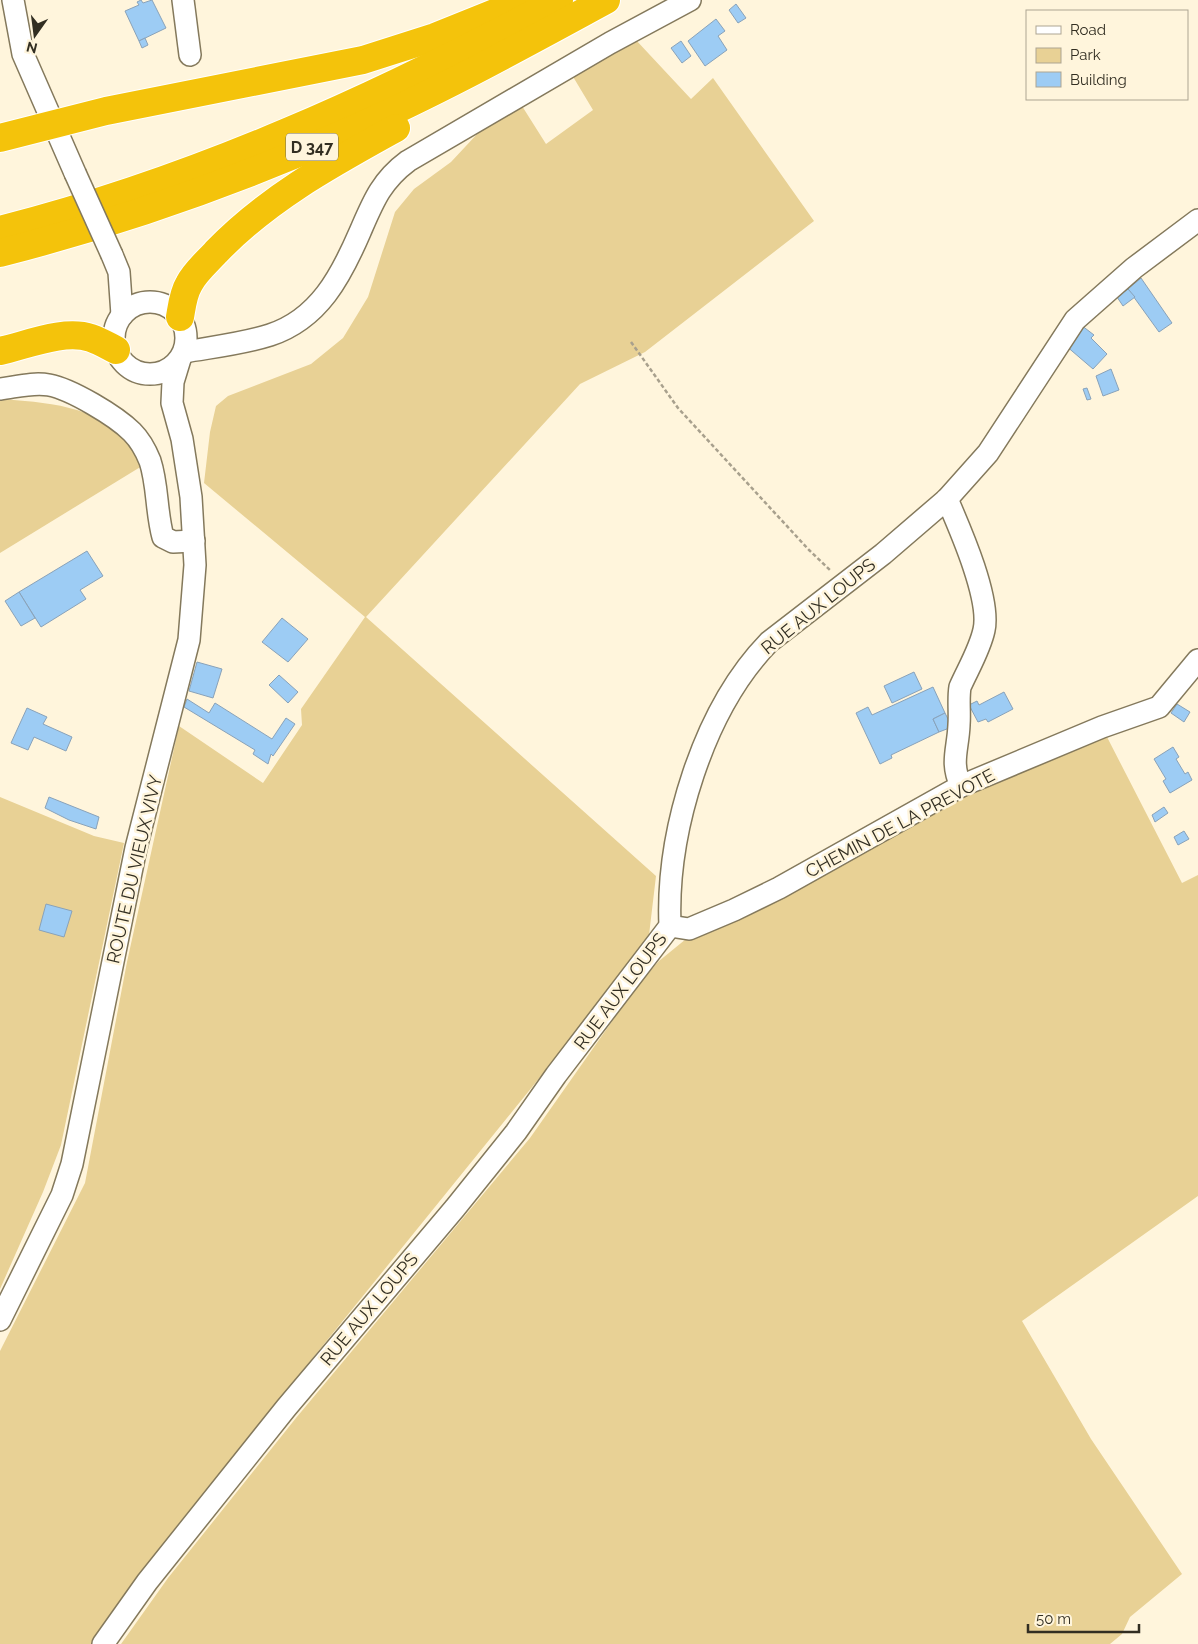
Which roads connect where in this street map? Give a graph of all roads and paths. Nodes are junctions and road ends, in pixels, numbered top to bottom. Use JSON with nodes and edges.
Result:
{"nodes":[{"id":1,"x":13,"y":0,"type":"edge"},
{"id":2,"x":183,"y":0,"type":"edge"},
{"id":3,"x":527,"y":0,"type":"edge"},
{"id":4,"x":559,"y":0,"type":"edge"},
{"id":5,"x":606,"y":0,"type":"edge"},
{"id":6,"x":690,"y":0,"type":"edge"},
{"id":7,"x":516,"y":48,"type":"junction"},
{"id":8,"x":190,"y":56,"type":"dead end"},
{"id":9,"x":51,"y":123,"type":"junction"},
{"id":10,"x":0,"y":138,"type":"edge"},
{"id":11,"x":1198,"y":220,"type":"edge"},
{"id":12,"x":0,"y":230,"type":"edge"},
{"id":13,"x":0,"y":253,"type":"edge"},
{"id":14,"x":115,"y":263,"type":"junction"},
{"id":15,"x":157,"y":303,"type":"junction"},
{"id":16,"x":122,"y":315,"type":"junction"},
{"id":17,"x":182,"y":324,"type":"junction"},
{"id":18,"x":631,"y":342,"type":"dead end"},
{"id":19,"x":224,"y":344,"type":"junction"},
{"id":20,"x":116,"y":350,"type":"junction"},
{"id":21,"x":0,"y":351,"type":"edge"},
{"id":22,"x":182,"y":356,"type":"junction"},
{"id":23,"x":141,"y":373,"type":"junction"},
{"id":24,"x":0,"y":389,"type":"edge"},
{"id":25,"x":172,"y":404,"type":"junction"},
{"id":26,"x":947,"y":499,"type":"junction"},
{"id":27,"x":194,"y":541,"type":"junction"},
{"id":28,"x":845,"y":584,"type":"junction"},
{"id":29,"x":1198,"y":660,"type":"edge"},
{"id":30,"x":961,"y":786,"type":"junction"},
{"id":31,"x":670,"y":926,"type":"junction"},
{"id":32,"x":0,"y":1320,"type":"edge"},
{"id":33,"x":103,"y":1644,"type":"edge"}],
"edges":[{"from":1,"to":9,"type":"street"},
{"from":2,"to":8,"type":"street"},
{"from":3,"to":9,"type":"highway"},
{"from":4,"to":12,"type":"highway","number":"D 347"},
{"from":5,"to":7,"type":"highway","number":"D 347"},
{"from":6,"to":19,"type":"street"},
{"from":7,"to":13,"type":"highway","number":"D 347"},
{"from":7,"to":17,"type":"highway"},
{"from":9,"to":10,"type":"highway"},
{"from":9,"to":14,"type":"street","bridge":true},
{"from":11,"to":26,"type":"street","name":"RUE AUX LOUPS"},
{"from":14,"to":15,"type":"street"},
{"from":14,"to":16,"type":"street"},
{"from":15,"to":16,"type":"street"},
{"from":15,"to":17,"type":"street"},
{"from":16,"to":20,"type":"street"},
{"from":17,"to":19,"type":"street"},
{"from":17,"to":22,"type":"street"},
{"from":18,"to":28,"type":"path"},
{"from":19,"to":22,"type":"street"},
{"from":20,"to":21,"type":"highway"},
{"from":20,"to":23,"type":"street"},
{"from":22,"to":23,"type":"street"},
{"from":22,"to":25,"type":"street","name":"ROUTE DU VIEUX VIVY"},
{"from":23,"to":25,"type":"street"},
{"from":24,"to":27,"type":"street"},
{"from":25,"to":27,"type":"street","name":"ROUTE DU VIEUX VIVY"},
{"from":26,"to":28,"type":"street","name":"RUE AUX LOUPS"},
{"from":26,"to":30,"type":"street"},
{"from":27,"to":32,"type":"street","name":"ROUTE DU VIEUX VIVY"},
{"from":28,"to":31,"type":"street","name":"RUE AUX LOUPS"},
{"from":29,"to":30,"type":"street","name":"CHEMIN DE LA PREVOTE"},
{"from":30,"to":31,"type":"street","name":"CHEMIN DE LA PREVOTE"},
{"from":31,"to":33,"type":"street","name":"RUE AUX LOUPS"}]}
